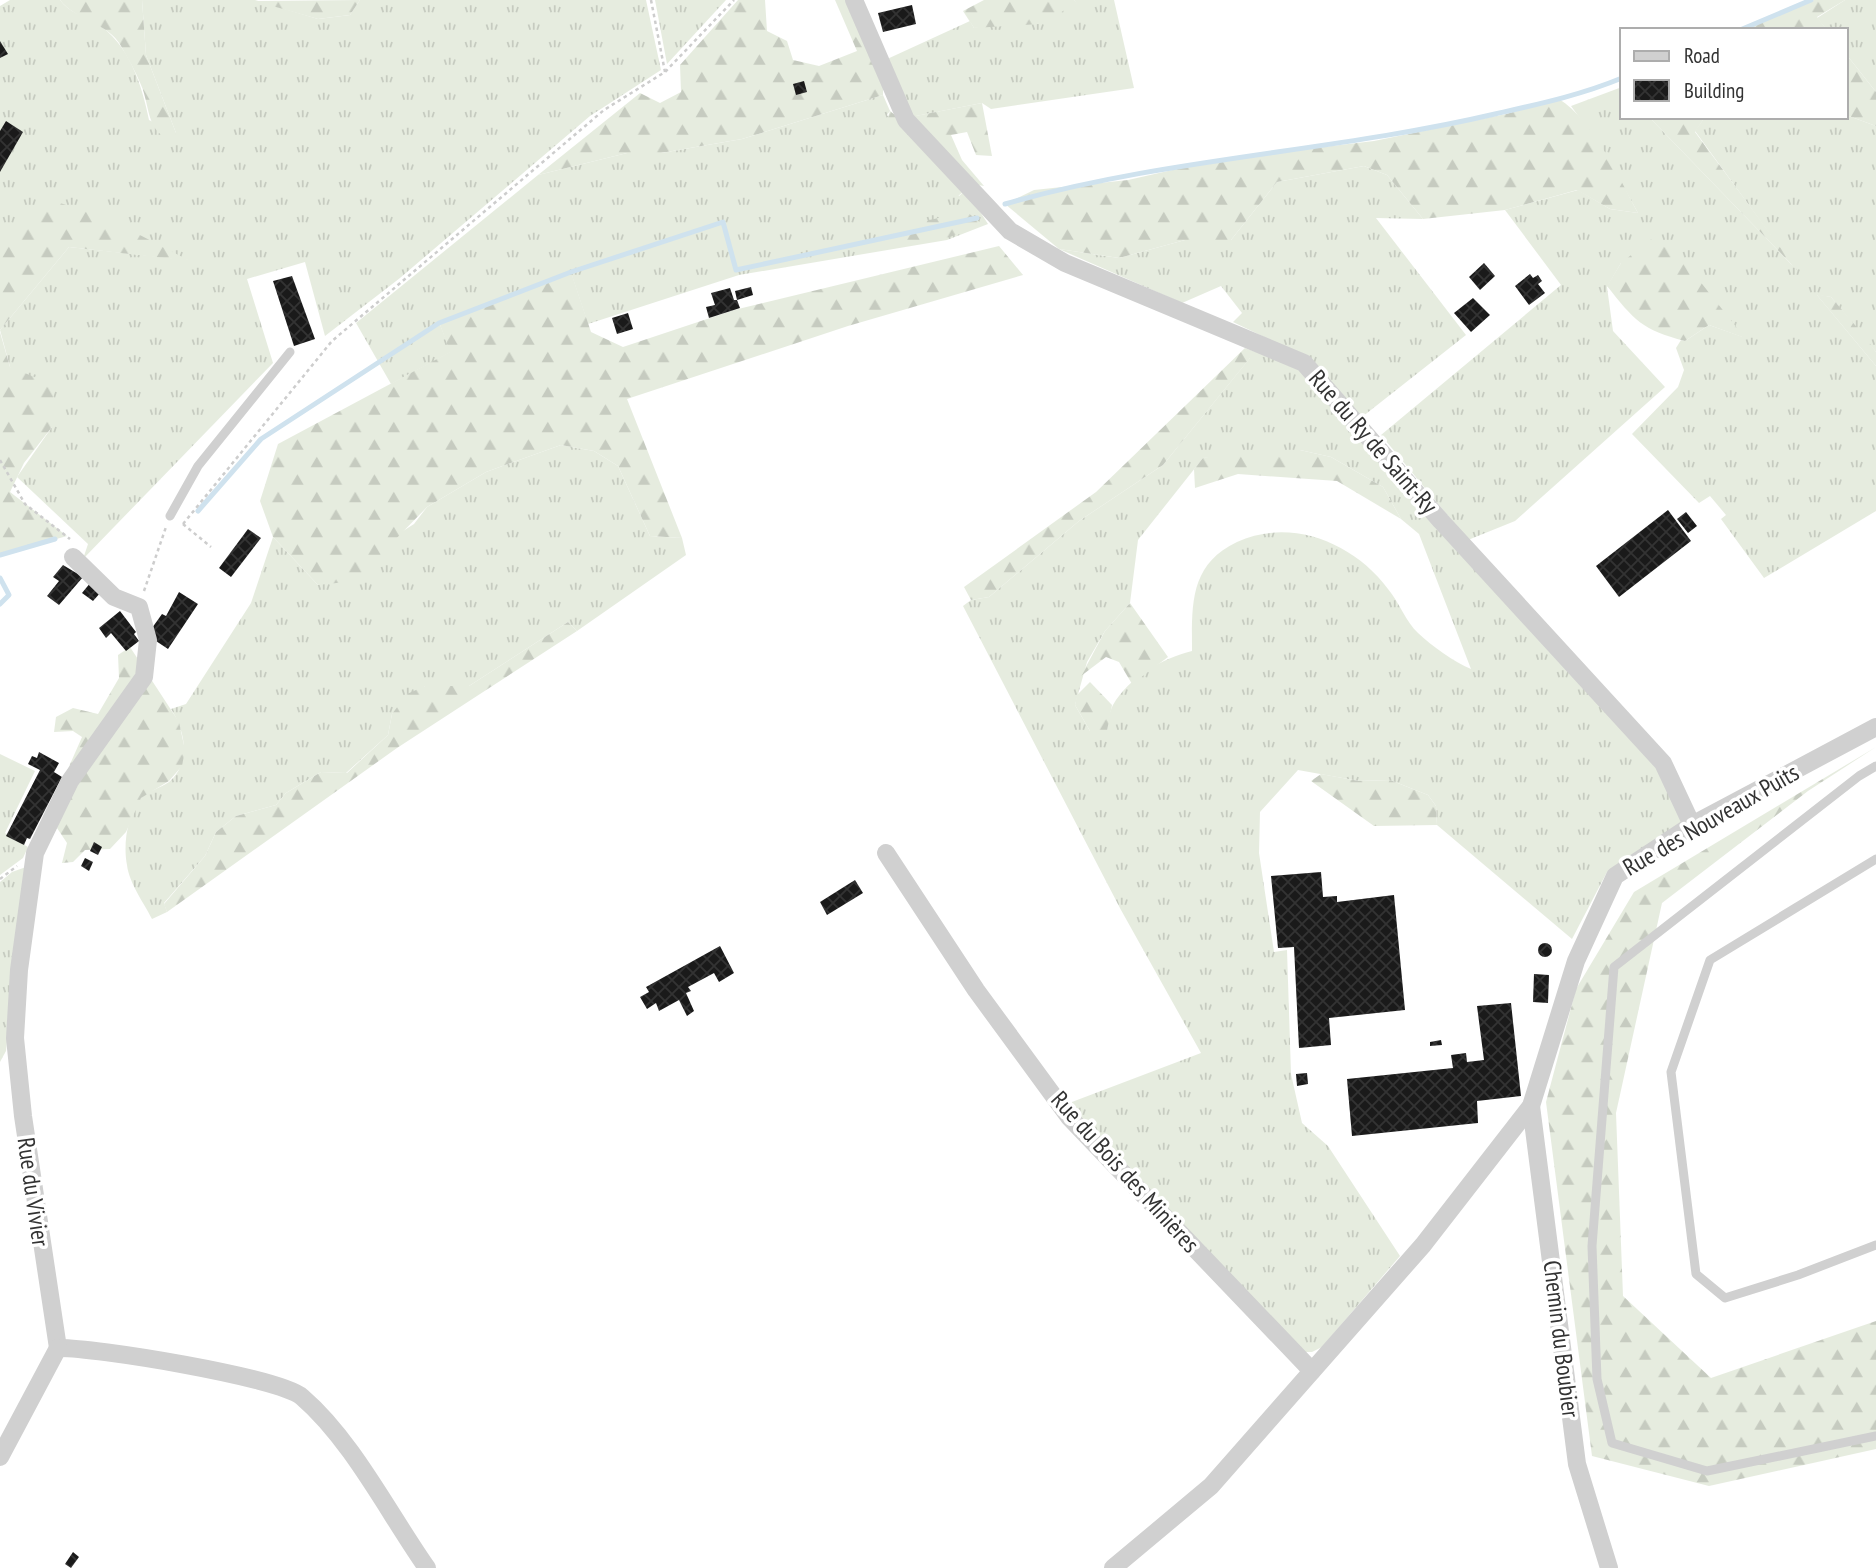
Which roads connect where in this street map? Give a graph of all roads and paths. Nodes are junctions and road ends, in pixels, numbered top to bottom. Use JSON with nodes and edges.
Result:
{"nodes":[{"id":1,"x":651,"y":0,"type":"edge"},
{"id":2,"x":734,"y":0,"type":"edge"},
{"id":3,"x":854,"y":0,"type":"edge"},
{"id":4,"x":665,"y":72,"type":"junction"},
{"id":5,"x":290,"y":352,"type":"dead end"},
{"id":6,"x":0,"y":460,"type":"edge"},
{"id":7,"x":170,"y":516,"type":"junction"},
{"id":8,"x":183,"y":524,"type":"junction"},
{"id":9,"x":211,"y":547,"type":"dead end"},
{"id":10,"x":73,"y":557,"type":"joint"},
{"id":11,"x":139,"y":607,"type":"junction"},
{"id":12,"x":1876,"y":727,"type":"edge"},
{"id":13,"x":1876,"y":766,"type":"edge"},
{"id":14,"x":1692,"y":825,"type":"junction"},
{"id":15,"x":886,"y":853,"type":"dead end"},
{"id":16,"x":1876,"y":859,"type":"edge"},
{"id":17,"x":1531,"y":1106,"type":"junction"},
{"id":18,"x":1876,"y":1245,"type":"edge"},
{"id":19,"x":58,"y":1348,"type":"junction"},
{"id":20,"x":1312,"y":1371,"type":"junction"},
{"id":21,"x":1876,"y":1436,"type":"edge"},
{"id":22,"x":0,"y":1457,"type":"edge"},
{"id":23,"x":427,"y":1568,"type":"edge"},
{"id":24,"x":1113,"y":1568,"type":"edge"},
{"id":25,"x":1609,"y":1568,"type":"edge"}],
"edges":[{"from":1,"to":4,"type":"path"},
{"from":2,"to":4,"type":"path"},
{"from":3,"to":14,"type":"street","name":"Rue du Ry de Saint-Ry"},
{"from":4,"to":8,"type":"path"},
{"from":5,"to":7,"type":"lane"},
{"from":6,"to":10,"type":"path"},
{"from":7,"to":8,"type":"path"},
{"from":7,"to":11,"type":"path"},
{"from":8,"to":9,"type":"path"},
{"from":10,"to":11,"type":"street"},
{"from":11,"to":19,"type":"street","name":"Rue du Vivier"},
{"from":12,"to":14,"type":"street","name":"Rue des Nouveaux Puits"},
{"from":13,"to":21,"type":"lane"},
{"from":14,"to":17,"type":"street","name":"Rue des Nouveaux Puits"},
{"from":15,"to":20,"type":"street","name":"Rue du Bois des Minières"},
{"from":16,"to":18,"type":"lane"},
{"from":17,"to":20,"type":"street"},
{"from":17,"to":25,"type":"street","name":"Chemin du Boubier"},
{"from":19,"to":22,"type":"street"},
{"from":19,"to":23,"type":"street"},
{"from":20,"to":24,"type":"street"}]}
